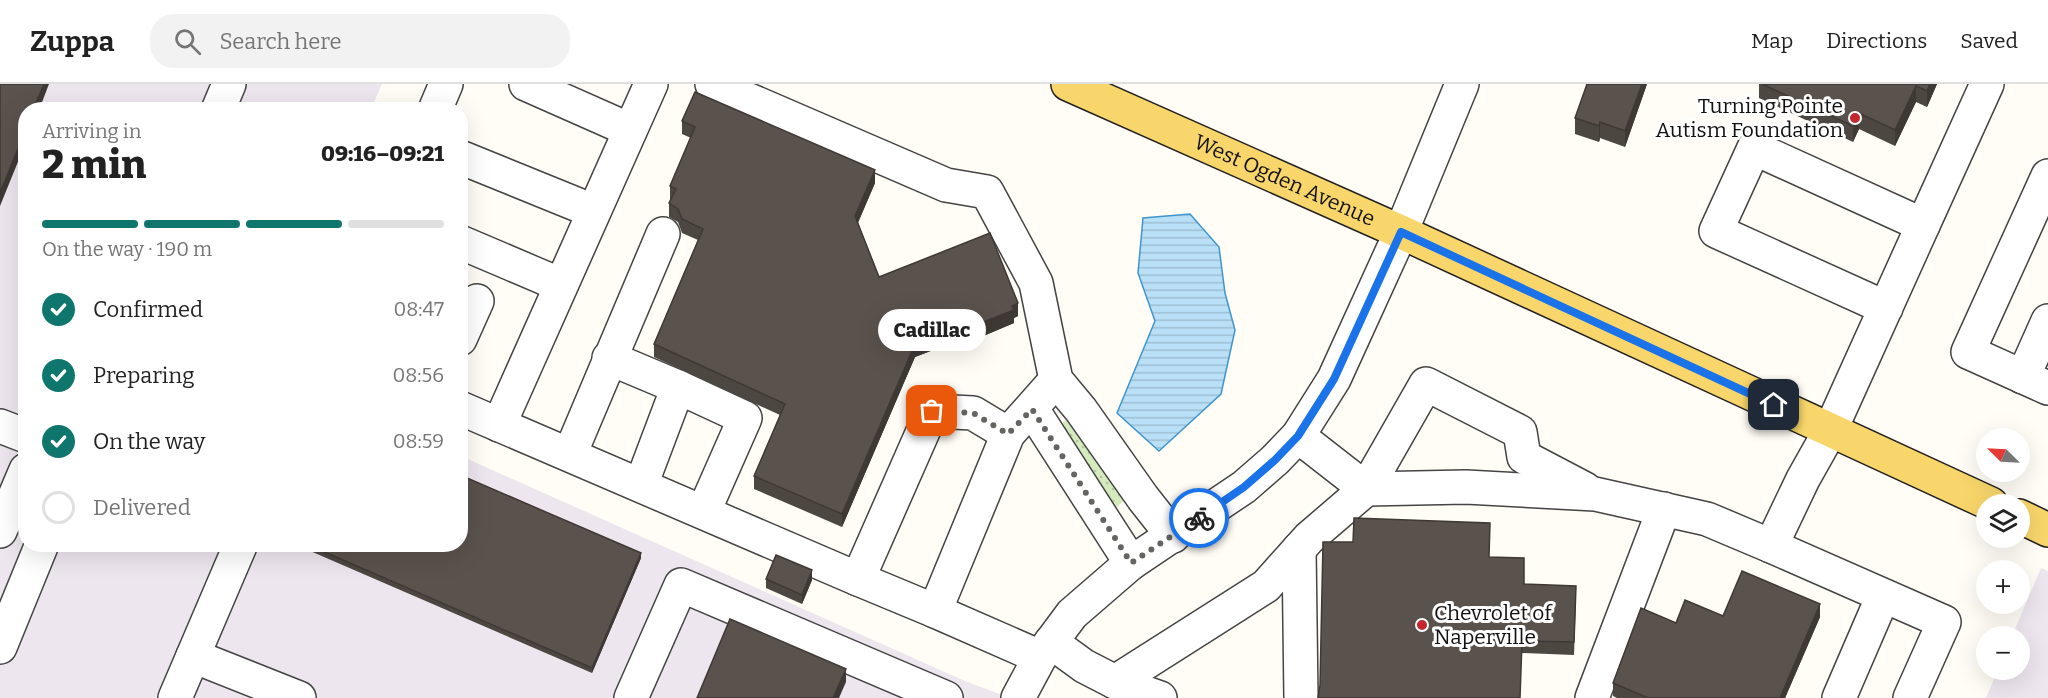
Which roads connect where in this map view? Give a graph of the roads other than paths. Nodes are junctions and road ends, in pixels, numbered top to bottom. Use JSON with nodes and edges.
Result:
{"nodes":[{"id":1,"x":229,"y":84,"type":"edge"},
{"id":2,"x":446,"y":84,"type":"edge"},
{"id":3,"x":526,"y":84,"type":"edge"},
{"id":4,"x":651,"y":84,"type":"edge"},
{"id":5,"x":712,"y":84,"type":"edge"},
{"id":6,"x":1068,"y":84,"type":"edge"},
{"id":7,"x":1462,"y":84,"type":"edge"},
{"id":8,"x":1987,"y":84,"type":"edge"},
{"id":9,"x":221,"y":102,"type":"edge"},
{"id":10,"x":438,"y":102,"type":"edge"},
{"id":11,"x":630,"y":130,"type":"junction"},
{"id":12,"x":468,"y":160,"type":"edge"},
{"id":13,"x":2048,"y":176,"type":"edge"},
{"id":14,"x":593,"y":211,"type":"junction"},
{"id":15,"x":1923,"y":225,"type":"junction"},
{"id":16,"x":1401,"y":232,"type":"junction"},
{"id":17,"x":663,"y":234,"type":"dead end"},
{"id":18,"x":468,"y":245,"type":"edge"},
{"id":19,"x":561,"y":285,"type":"junction"},
{"id":20,"x":477,"y":301,"type":"dead end"},
{"id":21,"x":1886,"y":308,"type":"junction"},
{"id":22,"x":468,"y":321,"type":"edge"},
{"id":23,"x":2048,"y":321,"type":"edge"},
{"id":24,"x":609,"y":358,"type":"junction"},
{"id":25,"x":1056,"y":380,"type":"junction"},
{"id":26,"x":2036,"y":382,"type":"edge"},
{"id":27,"x":678,"y":387,"type":"junction"},
{"id":28,"x":1032,"y":409,"type":"junction"},
{"id":29,"x":468,"y":411,"type":"edge"},
{"id":30,"x":499,"y":425,"type":"junction"},
{"id":31,"x":0,"y":426,"type":"edge"},
{"id":32,"x":1830,"y":431,"type":"junction"},
{"id":33,"x":18,"y":433,"type":"edge"},
{"id":34,"x":1008,"y":434,"type":"junction"},
{"id":35,"x":1298,"y":436,"type":"junction"},
{"id":36,"x":570,"y":454,"type":"junction"},
{"id":37,"x":641,"y":485,"type":"junction"},
{"id":38,"x":18,"y":489,"type":"edge"},
{"id":39,"x":1366,"y":489,"type":"junction"},
{"id":40,"x":1595,"y":494,"type":"junction"},
{"id":41,"x":1976,"y":497,"type":"edge"},
{"id":42,"x":1664,"y":509,"type":"junction"},
{"id":43,"x":704,"y":511,"type":"junction"},
{"id":44,"x":2030,"y":521,"type":"edge"},
{"id":45,"x":2048,"y":530,"type":"edge"},
{"id":46,"x":0,"y":531,"type":"edge"},
{"id":47,"x":1173,"y":536,"type":"junction"},
{"id":48,"x":1771,"y":546,"type":"junction"},
{"id":49,"x":1299,"y":549,"type":"junction"},
{"id":50,"x":39,"y":552,"type":"edge"},
{"id":51,"x":237,"y":552,"type":"edge"},
{"id":52,"x":1131,"y":563,"type":"junction"},
{"id":53,"x":858,"y":579,"type":"junction"},
{"id":54,"x":1883,"y":596,"type":"junction"},
{"id":55,"x":935,"y":611,"type":"junction"},
{"id":56,"x":0,"y":647,"type":"edge"},
{"id":57,"x":1045,"y":649,"type":"junction"},
{"id":58,"x":193,"y":656,"type":"junction"},
{"id":59,"x":1115,"y":682,"type":"junction"},
{"id":60,"x":899,"y":689,"type":"edge"},
{"id":61,"x":175,"y":698,"type":"edge"},
{"id":62,"x":298,"y":698,"type":"edge"},
{"id":63,"x":631,"y":698,"type":"edge"},
{"id":64,"x":946,"y":698,"type":"edge"},
{"id":65,"x":1018,"y":698,"type":"edge"},
{"id":66,"x":1160,"y":698,"type":"edge"},
{"id":67,"x":1301,"y":698,"type":"edge"},
{"id":68,"x":1592,"y":698,"type":"edge"},
{"id":69,"x":1839,"y":698,"type":"edge"},
{"id":70,"x":1910,"y":698,"type":"edge"}],
"edges":[{"from":1,"to":9,"type":"street"},
{"from":2,"to":10,"type":"street"},
{"from":3,"to":11,"type":"street"},
{"from":4,"to":11,"type":"street"},
{"from":5,"to":25,"type":"street"},
{"from":6,"to":16,"type":"main road","name":"West Ogden Avenue"},
{"from":7,"to":16,"type":"street"},
{"from":8,"to":15,"type":"street"},
{"from":11,"to":14,"type":"street"},
{"from":12,"to":14,"type":"street"},
{"from":13,"to":26,"type":"street"},
{"from":14,"to":19,"type":"street"},
{"from":15,"to":21,"type":"street"},
{"from":15,"to":21,"type":"street"},
{"from":16,"to":32,"type":"main road","name":"West Ogden Avenue"},
{"from":16,"to":35,"type":"street"},
{"from":17,"to":24,"type":"street"},
{"from":18,"to":19,"type":"street"},
{"from":19,"to":30,"type":"street"},
{"from":20,"to":22,"type":"street"},
{"from":21,"to":32,"type":"street"},
{"from":23,"to":26,"type":"street"},
{"from":24,"to":27,"type":"street"},
{"from":24,"to":36,"type":"street"},
{"from":25,"to":28,"type":"street"},
{"from":25,"to":47,"type":"street"},
{"from":27,"to":37,"type":"street"},
{"from":27,"to":43,"type":"street"},
{"from":28,"to":34,"type":"street"},
{"from":28,"to":52,"type":"street"},
{"from":29,"to":30,"type":"street"},
{"from":30,"to":36,"type":"street"},
{"from":31,"to":33,"type":"street"},
{"from":32,"to":41,"type":"main road","name":"West Ogden Avenue"},
{"from":32,"to":48,"type":"street"},
{"from":34,"to":53,"type":"street"},
{"from":34,"to":55,"type":"street"},
{"from":35,"to":39,"type":"street"},
{"from":35,"to":47,"type":"street"},
{"from":36,"to":37,"type":"street"},
{"from":37,"to":43,"type":"street"},
{"from":38,"to":46,"type":"street"},
{"from":39,"to":40,"type":"street"},
{"from":39,"to":40,"type":"street"},
{"from":39,"to":49,"type":"street"},
{"from":40,"to":42,"type":"street"},
{"from":42,"to":48,"type":"street"},
{"from":42,"to":68,"type":"street"},
{"from":43,"to":53,"type":"street"},
{"from":44,"to":45,"type":"main road"},
{"from":47,"to":52,"type":"street"},
{"from":48,"to":54,"type":"street"},
{"from":49,"to":59,"type":"street"},
{"from":49,"to":67,"type":"street"},
{"from":50,"to":56,"type":"street"},
{"from":51,"to":58,"type":"street"},
{"from":52,"to":57,"type":"street"},
{"from":53,"to":55,"type":"street"},
{"from":54,"to":69,"type":"street"},
{"from":54,"to":70,"type":"street"},
{"from":55,"to":57,"type":"street"},
{"from":57,"to":59,"type":"street"},
{"from":57,"to":65,"type":"street"},
{"from":58,"to":61,"type":"street"},
{"from":58,"to":62,"type":"street"},
{"from":59,"to":66,"type":"street"},
{"from":60,"to":63,"type":"street"},
{"from":60,"to":64,"type":"street"}]}
